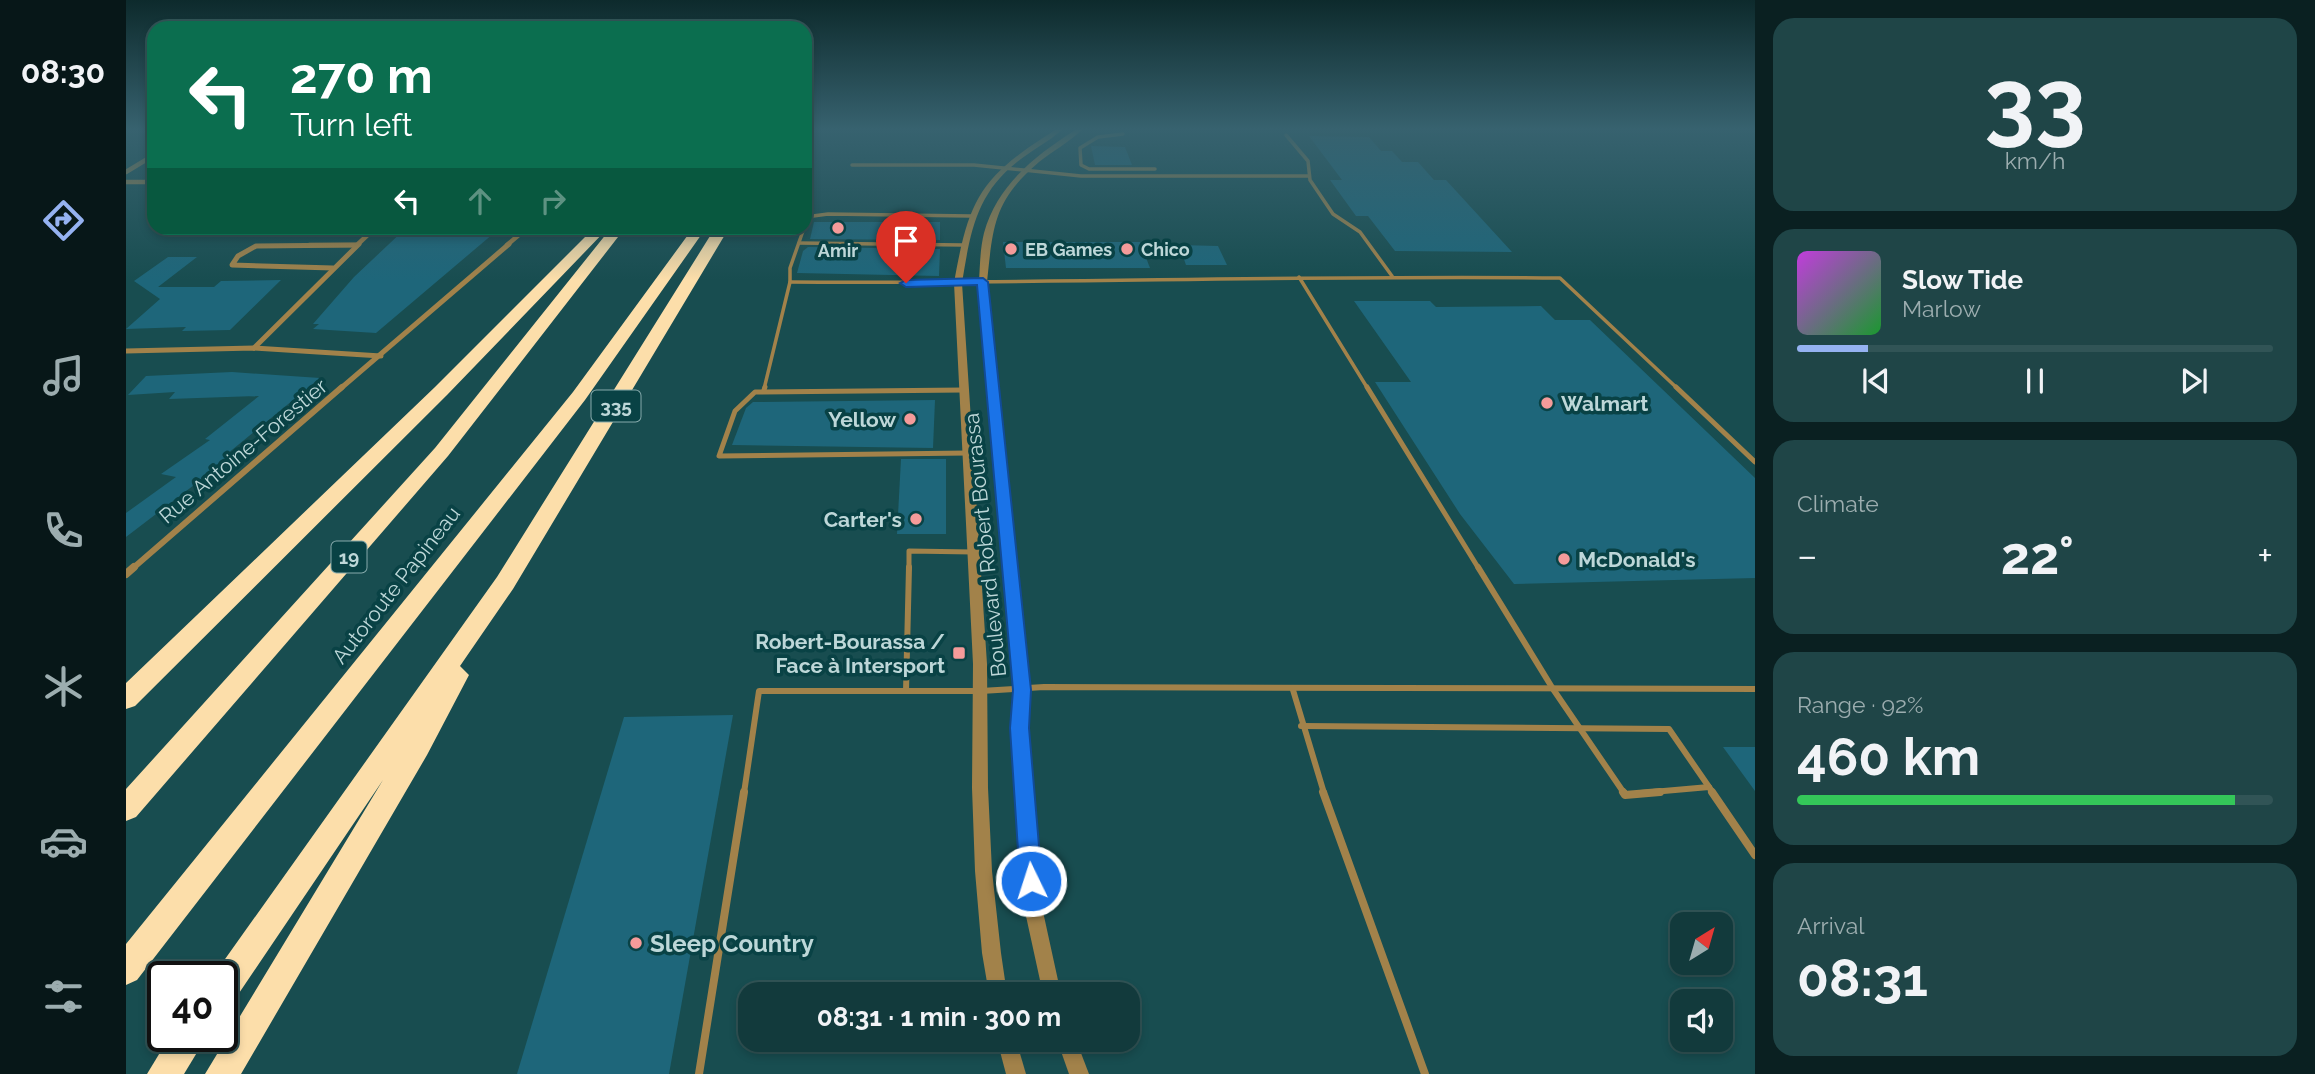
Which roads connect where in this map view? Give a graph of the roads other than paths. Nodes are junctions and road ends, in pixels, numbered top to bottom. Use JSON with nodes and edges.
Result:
{"nodes":[{"id":1,"x":994,"y":180,"type":"edge"},
{"id":2,"x":1017,"y":180,"type":"edge"},
{"id":3,"x":1312,"y":180,"type":"edge"},
{"id":4,"x":126,"y":182,"type":"edge"},
{"id":5,"x":147,"y":182,"type":"edge"},
{"id":6,"x":971,"y":215,"type":"junction"},
{"id":7,"x":812,"y":217,"type":"edge"},
{"id":8,"x":367,"y":235,"type":"edge"},
{"id":9,"x":519,"y":235,"type":"edge"},
{"id":10,"x":594,"y":235,"type":"edge"},
{"id":11,"x":613,"y":235,"type":"edge"},
{"id":12,"x":694,"y":235,"type":"edge"},
{"id":13,"x":718,"y":235,"type":"edge"},
{"id":14,"x":801,"y":235,"type":"edge"},
{"id":15,"x":799,"y":243,"type":"junction"},
{"id":16,"x":356,"y":245,"type":"junction"},
{"id":17,"x":963,"y":245,"type":"junction"},
{"id":18,"x":333,"y":268,"type":"junction"},
{"id":19,"x":1392,"y":276,"type":"junction"},
{"id":20,"x":1299,"y":277,"type":"junction"},
{"id":21,"x":790,"y":282,"type":"junction"},
{"id":22,"x":983,"y":282,"type":"junction"},
{"id":23,"x":958,"y":283,"type":"junction"},
{"id":24,"x":254,"y":348,"type":"junction"},
{"id":25,"x":126,"y":351,"type":"edge"},
{"id":26,"x":382,"y":356,"type":"junction"},
{"id":27,"x":764,"y":390,"type":"junction"},
{"id":28,"x":963,"y":390,"type":"junction"},
{"id":29,"x":968,"y":453,"type":"junction"},
{"id":30,"x":1755,"y":461,"type":"edge"},
{"id":31,"x":974,"y":552,"type":"junction"},
{"id":32,"x":126,"y":574,"type":"edge"},
{"id":33,"x":505,"y":583,"type":"junction"},
{"id":34,"x":167,"y":659,"type":"junction"},
{"id":35,"x":1553,"y":689,"type":"junction"},
{"id":36,"x":1755,"y":689,"type":"edge"},
{"id":37,"x":1022,"y":690,"type":"junction"},
{"id":38,"x":1293,"y":690,"type":"junction"},
{"id":39,"x":906,"y":691,"type":"junction"},
{"id":40,"x":981,"y":691,"type":"junction"},
{"id":41,"x":126,"y":694,"type":"edge"},
{"id":42,"x":126,"y":699,"type":"edge"},
{"id":43,"x":1301,"y":726,"type":"junction"},
{"id":44,"x":1582,"y":730,"type":"junction"},
{"id":45,"x":1709,"y":787,"type":"junction"},
{"id":46,"x":126,"y":808,"type":"edge"},
{"id":47,"x":1755,"y":855,"type":"edge"},
{"id":48,"x":238,"y":968,"type":"edge"},
{"id":49,"x":126,"y":969,"type":"edge"},
{"id":50,"x":996,"y":982,"type":"edge"},
{"id":51,"x":1049,"y":982,"type":"edge"},
{"id":52,"x":179,"y":1052,"type":"edge"},
{"id":53,"x":1010,"y":1052,"type":"edge"},
{"id":54,"x":1071,"y":1052,"type":"edge"},
{"id":55,"x":164,"y":1074,"type":"edge"},
{"id":56,"x":222,"y":1074,"type":"edge"},
{"id":57,"x":699,"y":1074,"type":"edge"},
{"id":58,"x":1016,"y":1074,"type":"edge"},
{"id":59,"x":1079,"y":1074,"type":"edge"},
{"id":60,"x":1424,"y":1074,"type":"edge"}],
"edges":[{"from":1,"to":6,"type":"street","name":"Boulevard Robert Bourassa"},
{"from":2,"to":22,"type":"street","name":"Boulevard Robert Bourassa"},
{"from":3,"to":19,"type":"lane"},
{"from":4,"to":5,"type":"street"},
{"from":6,"to":7,"type":"lane"},
{"from":6,"to":17,"type":"street","name":"Boulevard Robert Bourassa"},
{"from":8,"to":16,"type":"street"},
{"from":9,"to":26,"type":"street","name":"Rue Antoine-Forestier"},
{"from":10,"to":34,"type":"highway"},
{"from":11,"to":46,"type":"highway","number":"19"},
{"from":12,"to":49,"type":"highway","name":"Autoroute Papineau"},
{"from":13,"to":33,"type":"highway","number":"335"},
{"from":14,"to":15,"type":"lane"},
{"from":15,"to":17,"type":"lane"},
{"from":15,"to":21,"type":"lane"},
{"from":16,"to":18,"type":"street"},
{"from":16,"to":18,"type":"street"},
{"from":17,"to":23,"type":"street","name":"Boulevard Robert Bourassa"},
{"from":18,"to":24,"type":"street"},
{"from":19,"to":20,"type":"lane"},
{"from":19,"to":30,"type":"lane"},
{"from":20,"to":22,"type":"lane"},
{"from":20,"to":35,"type":"lane"},
{"from":21,"to":23,"type":"lane"},
{"from":21,"to":27,"type":"lane"},
{"from":22,"to":23,"type":"lane"},
{"from":22,"to":37,"type":"street","name":"Boulevard Robert Bourassa"},
{"from":23,"to":28,"type":"street","name":"Boulevard Robert Bourassa"},
{"from":24,"to":25,"type":"street","name":"Rue Antoine-Forestier"},
{"from":24,"to":26,"type":"street","name":"Rue Antoine-Forestier"},
{"from":26,"to":32,"type":"street","name":"Rue Antoine-Forestier"},
{"from":27,"to":28,"type":"lane"},
{"from":27,"to":29,"type":"lane"},
{"from":28,"to":29,"type":"street","name":"Boulevard Robert Bourassa"},
{"from":29,"to":31,"type":"street","name":"Boulevard Robert Bourassa"},
{"from":31,"to":39,"type":"lane"},
{"from":31,"to":40,"type":"street","name":"Boulevard Robert Bourassa"},
{"from":33,"to":48,"type":"highway","number":"335"},
{"from":33,"to":56,"type":"highway"},
{"from":34,"to":41,"type":"highway"},
{"from":34,"to":42,"type":"highway"},
{"from":35,"to":36,"type":"lane"},
{"from":35,"to":38,"type":"lane"},
{"from":35,"to":44,"type":"lane"},
{"from":37,"to":38,"type":"lane"},
{"from":37,"to":40,"type":"lane"},
{"from":37,"to":51,"type":"street","name":"Boulevard Robert Bourassa"},
{"from":38,"to":43,"type":"lane"},
{"from":39,"to":40,"type":"lane"},
{"from":39,"to":57,"type":"lane"},
{"from":40,"to":50,"type":"street","name":"Boulevard Robert Bourassa"},
{"from":43,"to":44,"type":"lane"},
{"from":43,"to":60,"type":"lane"},
{"from":44,"to":45,"type":"lane"},
{"from":44,"to":45,"type":"lane"},
{"from":45,"to":47,"type":"lane"},
{"from":52,"to":55,"type":"highway"},
{"from":53,"to":58,"type":"street"},
{"from":54,"to":59,"type":"street"}]}
